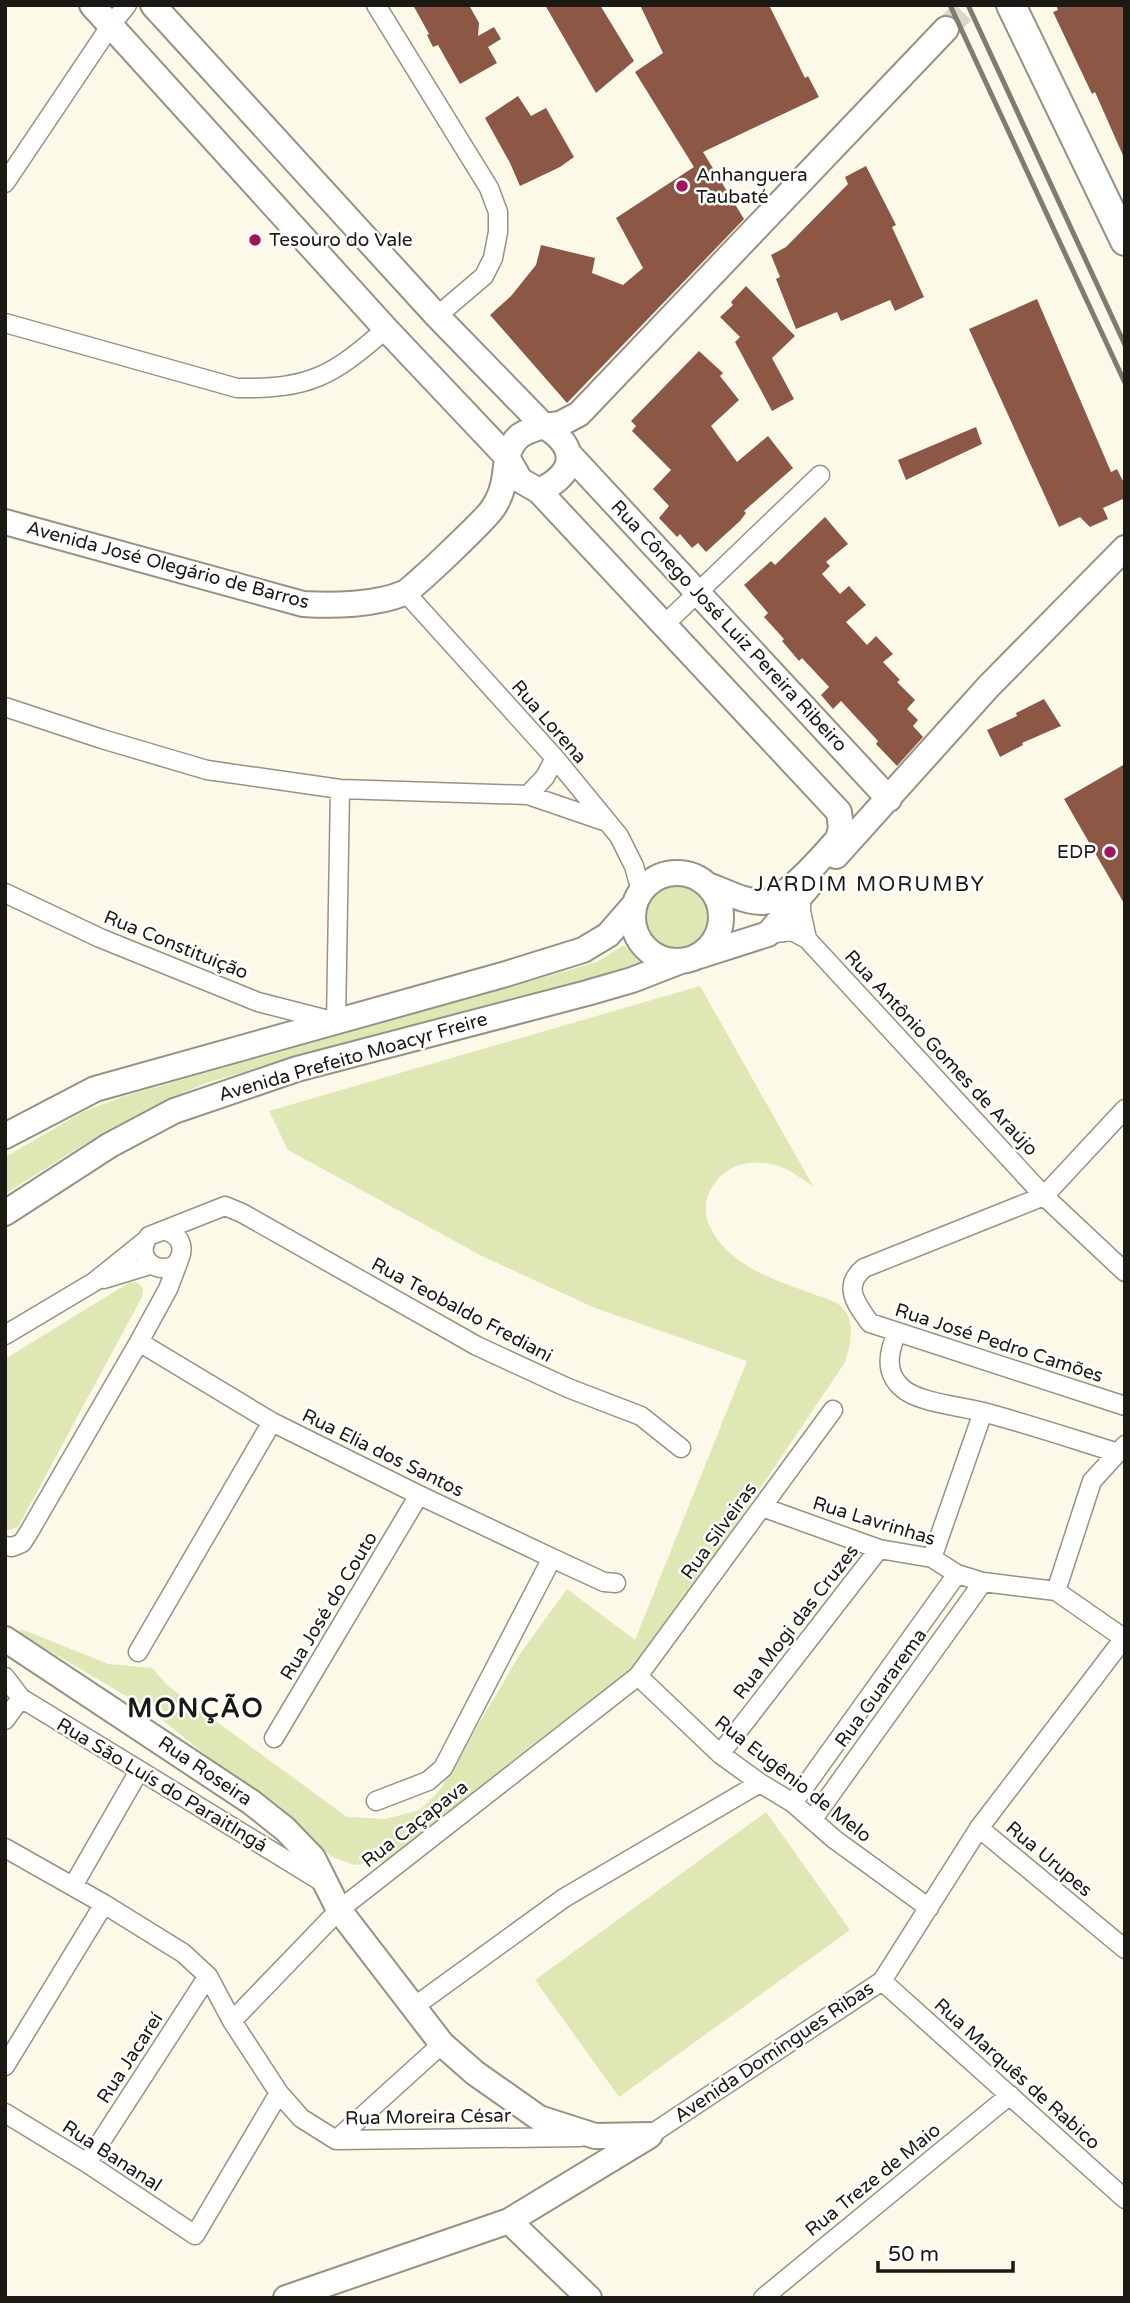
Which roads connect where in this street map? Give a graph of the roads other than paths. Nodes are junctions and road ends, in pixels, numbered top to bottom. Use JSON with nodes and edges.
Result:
{"nodes":[{"id":1,"x":92,"y":5,"type":"edge"},
{"id":2,"x":127,"y":5,"type":"edge"},
{"id":3,"x":153,"y":5,"type":"edge"},
{"id":4,"x":376,"y":5,"type":"edge"},
{"id":5,"x":1011,"y":5,"type":"edge"},
{"id":6,"x":111,"y":25,"type":"junction"},
{"id":7,"x":946,"y":29,"type":"tunnel mouth"},
{"id":8,"x":5,"y":183,"type":"edge"},
{"id":9,"x":1125,"y":240,"type":"edge"},
{"id":10,"x":437,"y":316,"type":"junction"},
{"id":11,"x":5,"y":323,"type":"edge"},
{"id":12,"x":386,"y":329,"type":"junction"},
{"id":13,"x":544,"y":426,"type":"junction"},
{"id":14,"x":569,"y":454,"type":"junction"},
{"id":15,"x":507,"y":457,"type":"junction"},
{"id":16,"x":820,"y":475,"type":"dead end"},
{"id":17,"x":538,"y":491,"type":"junction"},
{"id":18,"x":5,"y":522,"type":"edge"},
{"id":19,"x":1125,"y":548,"type":"edge"},
{"id":20,"x":405,"y":593,"type":"junction"},
{"id":21,"x":699,"y":593,"type":"junction"},
{"id":22,"x":664,"y":625,"type":"junction"},
{"id":23,"x":5,"y":707,"type":"edge"},
{"id":24,"x":555,"y":758,"type":"junction"},
{"id":25,"x":340,"y":789,"type":"junction"},
{"id":26,"x":528,"y":795,"type":"junction"},
{"id":27,"x":890,"y":799,"type":"junction"},
{"id":28,"x":607,"y":822,"type":"junction"},
{"id":29,"x":710,"y":886,"type":"junction"},
{"id":30,"x":5,"y":893,"type":"edge"},
{"id":31,"x":801,"y":894,"type":"junction"},
{"id":32,"x":638,"y":897,"type":"junction"},
{"id":33,"x":768,"y":934,"type":"junction"},
{"id":34,"x":807,"y":939,"type":"junction"},
{"id":35,"x":690,"y":958,"type":"junction"},
{"id":36,"x":336,"y":1022,"type":"junction"},
{"id":37,"x":1125,"y":1109,"type":"edge"},
{"id":38,"x":5,"y":1136,"type":"edge"},
{"id":39,"x":1044,"y":1196,"type":"junction"},
{"id":40,"x":218,"y":1209,"type":"junction"},
{"id":41,"x":5,"y":1213,"type":"edge"},
{"id":42,"x":166,"y":1231,"type":"junction"},
{"id":43,"x":145,"y":1241,"type":"junction"},
{"id":44,"x":180,"y":1254,"type":"junction"},
{"id":45,"x":153,"y":1266,"type":"junction"},
{"id":46,"x":1125,"y":1272,"type":"edge"},
{"id":47,"x":94,"y":1282,"type":"junction"},
{"id":48,"x":158,"y":1304,"type":"junction"},
{"id":49,"x":897,"y":1332,"type":"junction"},
{"id":50,"x":5,"y":1335,"type":"edge"},
{"id":51,"x":139,"y":1342,"type":"junction"},
{"id":52,"x":1125,"y":1406,"type":"edge"},
{"id":53,"x":833,"y":1410,"type":"dead end"},
{"id":54,"x":983,"y":1412,"type":"junction"},
{"id":55,"x":272,"y":1422,"type":"junction"},
{"id":56,"x":681,"y":1448,"type":"dead end"},
{"id":57,"x":1121,"y":1449,"type":"edge"},
{"id":58,"x":419,"y":1495,"type":"junction"},
{"id":59,"x":762,"y":1507,"type":"junction"},
{"id":60,"x":9,"y":1546,"type":"edge"},
{"id":61,"x":879,"y":1549,"type":"junction"},
{"id":62,"x":552,"y":1558,"type":"junction"},
{"id":63,"x":932,"y":1558,"type":"junction"},
{"id":64,"x":957,"y":1574,"type":"junction"},
{"id":65,"x":983,"y":1582,"type":"junction"},
{"id":66,"x":616,"y":1584,"type":"dead end"},
{"id":67,"x":1056,"y":1591,"type":"junction"},
{"id":68,"x":1124,"y":1638,"type":"edge"},
{"id":69,"x":5,"y":1639,"type":"edge"},
{"id":70,"x":138,"y":1652,"type":"dead end"},
{"id":71,"x":638,"y":1676,"type":"junction"},
{"id":72,"x":5,"y":1677,"type":"edge"},
{"id":73,"x":21,"y":1699,"type":"junction"},
{"id":74,"x":5,"y":1720,"type":"edge"},
{"id":75,"x":274,"y":1738,"type":"dead end"},
{"id":76,"x":720,"y":1754,"type":"junction"},
{"id":77,"x":139,"y":1771,"type":"junction"},
{"id":78,"x":760,"y":1783,"type":"junction"},
{"id":79,"x":376,"y":1801,"type":"dead end"},
{"id":80,"x":793,"y":1804,"type":"junction"},
{"id":81,"x":813,"y":1819,"type":"junction"},
{"id":82,"x":979,"y":1828,"type":"junction"},
{"id":83,"x":5,"y":1848,"type":"edge"},
{"id":84,"x":326,"y":1884,"type":"junction"},
{"id":85,"x":72,"y":1886,"type":"junction"},
{"id":86,"x":104,"y":1904,"type":"junction"},
{"id":87,"x":929,"y":1908,"type":"junction"},
{"id":88,"x":339,"y":1910,"type":"junction"},
{"id":89,"x":1125,"y":1949,"type":"edge"},
{"id":90,"x":208,"y":1976,"type":"junction"},
{"id":91,"x":882,"y":1981,"type":"junction"},
{"id":92,"x":415,"y":2006,"type":"junction"},
{"id":93,"x":232,"y":2021,"type":"junction"},
{"id":94,"x":442,"y":2044,"type":"junction"},
{"id":95,"x":5,"y":2066,"type":"edge"},
{"id":96,"x":279,"y":2093,"type":"junction"},
{"id":97,"x":1010,"y":2095,"type":"junction"},
{"id":98,"x":5,"y":2113,"type":"edge"},
{"id":99,"x":650,"y":2135,"type":"junction"},
{"id":100,"x":595,"y":2136,"type":"junction"},
{"id":101,"x":336,"y":2140,"type":"junction"},
{"id":102,"x":88,"y":2163,"type":"junction"},
{"id":103,"x":1125,"y":2199,"type":"edge"},
{"id":104,"x":509,"y":2221,"type":"junction"},
{"id":105,"x":286,"y":2298,"type":"edge"},
{"id":106,"x":589,"y":2298,"type":"edge"},
{"id":107,"x":763,"y":2298,"type":"edge"}],
"edges":[{"from":1,"to":6,"type":"street"},
{"from":2,"to":6,"type":"street"},
{"from":3,"to":10,"type":"street","name":"Rua Cônego José Luiz Pereira Ribeiro"},
{"from":4,"to":10,"type":"street"},
{"from":5,"to":9,"type":"main road"},
{"from":6,"to":8,"type":"street"},
{"from":6,"to":12,"type":"street"},
{"from":7,"to":13,"type":"street"},
{"from":10,"to":13,"type":"street","name":"Rua Cônego José Luiz Pereira Ribeiro"},
{"from":11,"to":12,"type":"street"},
{"from":12,"to":15,"type":"street"},
{"from":13,"to":14,"type":"street","name":"Rua Cônego José Luiz Pereira Ribeiro"},
{"from":13,"to":15,"type":"street"},
{"from":14,"to":17,"type":"street"},
{"from":14,"to":21,"type":"street","name":"Rua Cônego José Luiz Pereira Ribeiro"},
{"from":15,"to":17,"type":"street"},
{"from":15,"to":20,"type":"street"},
{"from":16,"to":21,"type":"street"},
{"from":17,"to":22,"type":"street"},
{"from":18,"to":20,"type":"street","name":"Avenida José Olegário de Barros"},
{"from":19,"to":27,"type":"street"},
{"from":20,"to":24,"type":"street","name":"Rua Lorena"},
{"from":21,"to":22,"type":"street"},
{"from":21,"to":27,"type":"street","name":"Rua Cônego José Luiz Pereira Ribeiro"},
{"from":22,"to":29,"type":"street","name":"Avenida Prefeito Moacyr Freire"},
{"from":23,"to":25,"type":"street"},
{"from":24,"to":26,"type":"street"},
{"from":24,"to":28,"type":"street","name":"Rua Lorena"},
{"from":25,"to":26,"type":"street"},
{"from":25,"to":36,"type":"street"},
{"from":26,"to":28,"type":"street"},
{"from":27,"to":31,"type":"street"},
{"from":28,"to":32,"type":"street","name":"Rua Lorena"},
{"from":29,"to":32,"type":"street","name":"Avenida Prefeito Moacyr Freire"},
{"from":29,"to":35,"type":"street"},
{"from":30,"to":36,"type":"street","name":"Rua Constituição"},
{"from":31,"to":33,"type":"street"},
{"from":31,"to":34,"type":"street"},
{"from":32,"to":35,"type":"street"},
{"from":32,"to":36,"type":"street","name":"Avenida Prefeito Moacyr Freire"},
{"from":33,"to":34,"type":"street"},
{"from":33,"to":35,"type":"street","name":"Avenida Prefeito Moacyr Freire"},
{"from":34,"to":39,"type":"street","name":"Rua Antônio Gomes de Araújo"},
{"from":35,"to":41,"type":"street","name":"Avenida Prefeito Moacyr Freire"},
{"from":36,"to":38,"type":"street","name":"Avenida Prefeito Moacyr Freire"},
{"from":37,"to":39,"type":"street"},
{"from":39,"to":46,"type":"street","name":"Rua Antônio Gomes de Araújo"},
{"from":39,"to":49,"type":"street","name":"Rua José Pedro Camões"},
{"from":40,"to":42,"type":"street"},
{"from":40,"to":44,"type":"street"},
{"from":40,"to":56,"type":"street","name":"Rua Teobaldo Frediani"},
{"from":42,"to":43,"type":"street"},
{"from":42,"to":44,"type":"street"},
{"from":43,"to":45,"type":"street"},
{"from":43,"to":47,"type":"street"},
{"from":44,"to":45,"type":"street"},
{"from":44,"to":48,"type":"street"},
{"from":45,"to":47,"type":"street"},
{"from":45,"to":48,"type":"street"},
{"from":47,"to":50,"type":"street"},
{"from":48,"to":51,"type":"street"},
{"from":49,"to":52,"type":"street","name":"Rua José Pedro Camões"},
{"from":49,"to":54,"type":"street"},
{"from":51,"to":55,"type":"street","name":"Rua Elia dos Santos"},
{"from":51,"to":60,"type":"street"},
{"from":53,"to":59,"type":"street","name":"Rua Silveiras"},
{"from":54,"to":57,"type":"street"},
{"from":54,"to":63,"type":"street"},
{"from":55,"to":58,"type":"street","name":"Rua Elia dos Santos"},
{"from":55,"to":70,"type":"street"},
{"from":57,"to":67,"type":"street"},
{"from":58,"to":62,"type":"street","name":"Rua Elia dos Santos"},
{"from":58,"to":75,"type":"street","name":"Rua José do Couto"},
{"from":59,"to":61,"type":"street","name":"Rua Lavrinhas"},
{"from":59,"to":71,"type":"street","name":"Rua Silveiras"},
{"from":61,"to":63,"type":"street","name":"Rua Lavrinhas"},
{"from":61,"to":76,"type":"street","name":"Rua Mogi das Cruzes"},
{"from":62,"to":66,"type":"street","name":"Rua Elia dos Santos"},
{"from":62,"to":79,"type":"street"},
{"from":63,"to":64,"type":"street","name":"Rua Lavrinhas"},
{"from":64,"to":65,"type":"street","name":"Rua Lavrinhas"},
{"from":64,"to":80,"type":"street","name":"Rua Guararema"},
{"from":65,"to":67,"type":"street","name":"Rua Lavrinhas"},
{"from":65,"to":81,"type":"street","name":"Rua Guararema"},
{"from":67,"to":68,"type":"street","name":"Rua Lavrinhas"},
{"from":68,"to":82,"type":"street","name":"Avenida Domingues Ribas"},
{"from":69,"to":84,"type":"street","name":"Rua Roseira"},
{"from":71,"to":76,"type":"street","name":"Rua Eugênio de Melo"},
{"from":71,"to":88,"type":"street","name":"Rua Caçapava"},
{"from":72,"to":73,"type":"street","name":"Rua São Luís do ParaitIngá"},
{"from":73,"to":74,"type":"street"},
{"from":73,"to":77,"type":"street","name":"Rua São Luís do ParaitIngá"},
{"from":76,"to":78,"type":"street","name":"Rua Eugênio de Melo"},
{"from":77,"to":84,"type":"street","name":"Rua São Luís do ParaitIngá"},
{"from":77,"to":85,"type":"street"},
{"from":78,"to":80,"type":"street","name":"Rua Eugênio de Melo"},
{"from":78,"to":92,"type":"street"},
{"from":80,"to":81,"type":"street","name":"Rua Eugênio de Melo"},
{"from":81,"to":87,"type":"street","name":"Rua Eugênio de Melo"},
{"from":82,"to":87,"type":"street","name":"Avenida Domingues Ribas"},
{"from":82,"to":89,"type":"street","name":"Rua Urupes"},
{"from":83,"to":85,"type":"street","name":"Rua Moreira César"},
{"from":84,"to":88,"type":"street","name":"Rua Roseira"},
{"from":85,"to":86,"type":"street","name":"Rua Moreira César"},
{"from":86,"to":90,"type":"street","name":"Rua Moreira César"},
{"from":86,"to":95,"type":"street"},
{"from":87,"to":91,"type":"street","name":"Avenida Domingues Ribas"},
{"from":88,"to":92,"type":"street"},
{"from":88,"to":93,"type":"street","name":"Rua Caçapava"},
{"from":90,"to":93,"type":"street","name":"Rua Moreira César"},
{"from":90,"to":102,"type":"street","name":"Rua Jacareí"},
{"from":91,"to":97,"type":"street","name":"Rua Marquês de Rabico"},
{"from":91,"to":99,"type":"street","name":"Avenida Domingues Ribas"},
{"from":92,"to":94,"type":"street"},
{"from":93,"to":96,"type":"street","name":"Rua Moreira César"},
{"from":94,"to":100,"type":"street"},
{"from":94,"to":101,"type":"street"},
{"from":96,"to":101,"type":"street","name":"Rua Moreira César"},
{"from":96,"to":102,"type":"street","name":"Rua Bananal"},
{"from":97,"to":103,"type":"street","name":"Rua Marquês de Rabico"},
{"from":97,"to":107,"type":"street","name":"Rua Treze de Maio"},
{"from":98,"to":102,"type":"street","name":"Rua Bananal"},
{"from":99,"to":100,"type":"street"},
{"from":99,"to":104,"type":"street","name":"Avenida Domingues Ribas"},
{"from":100,"to":101,"type":"street","name":"Rua Moreira César"},
{"from":104,"to":105,"type":"street","name":"Avenida Domingues Ribas"},
{"from":104,"to":106,"type":"street"}]}
